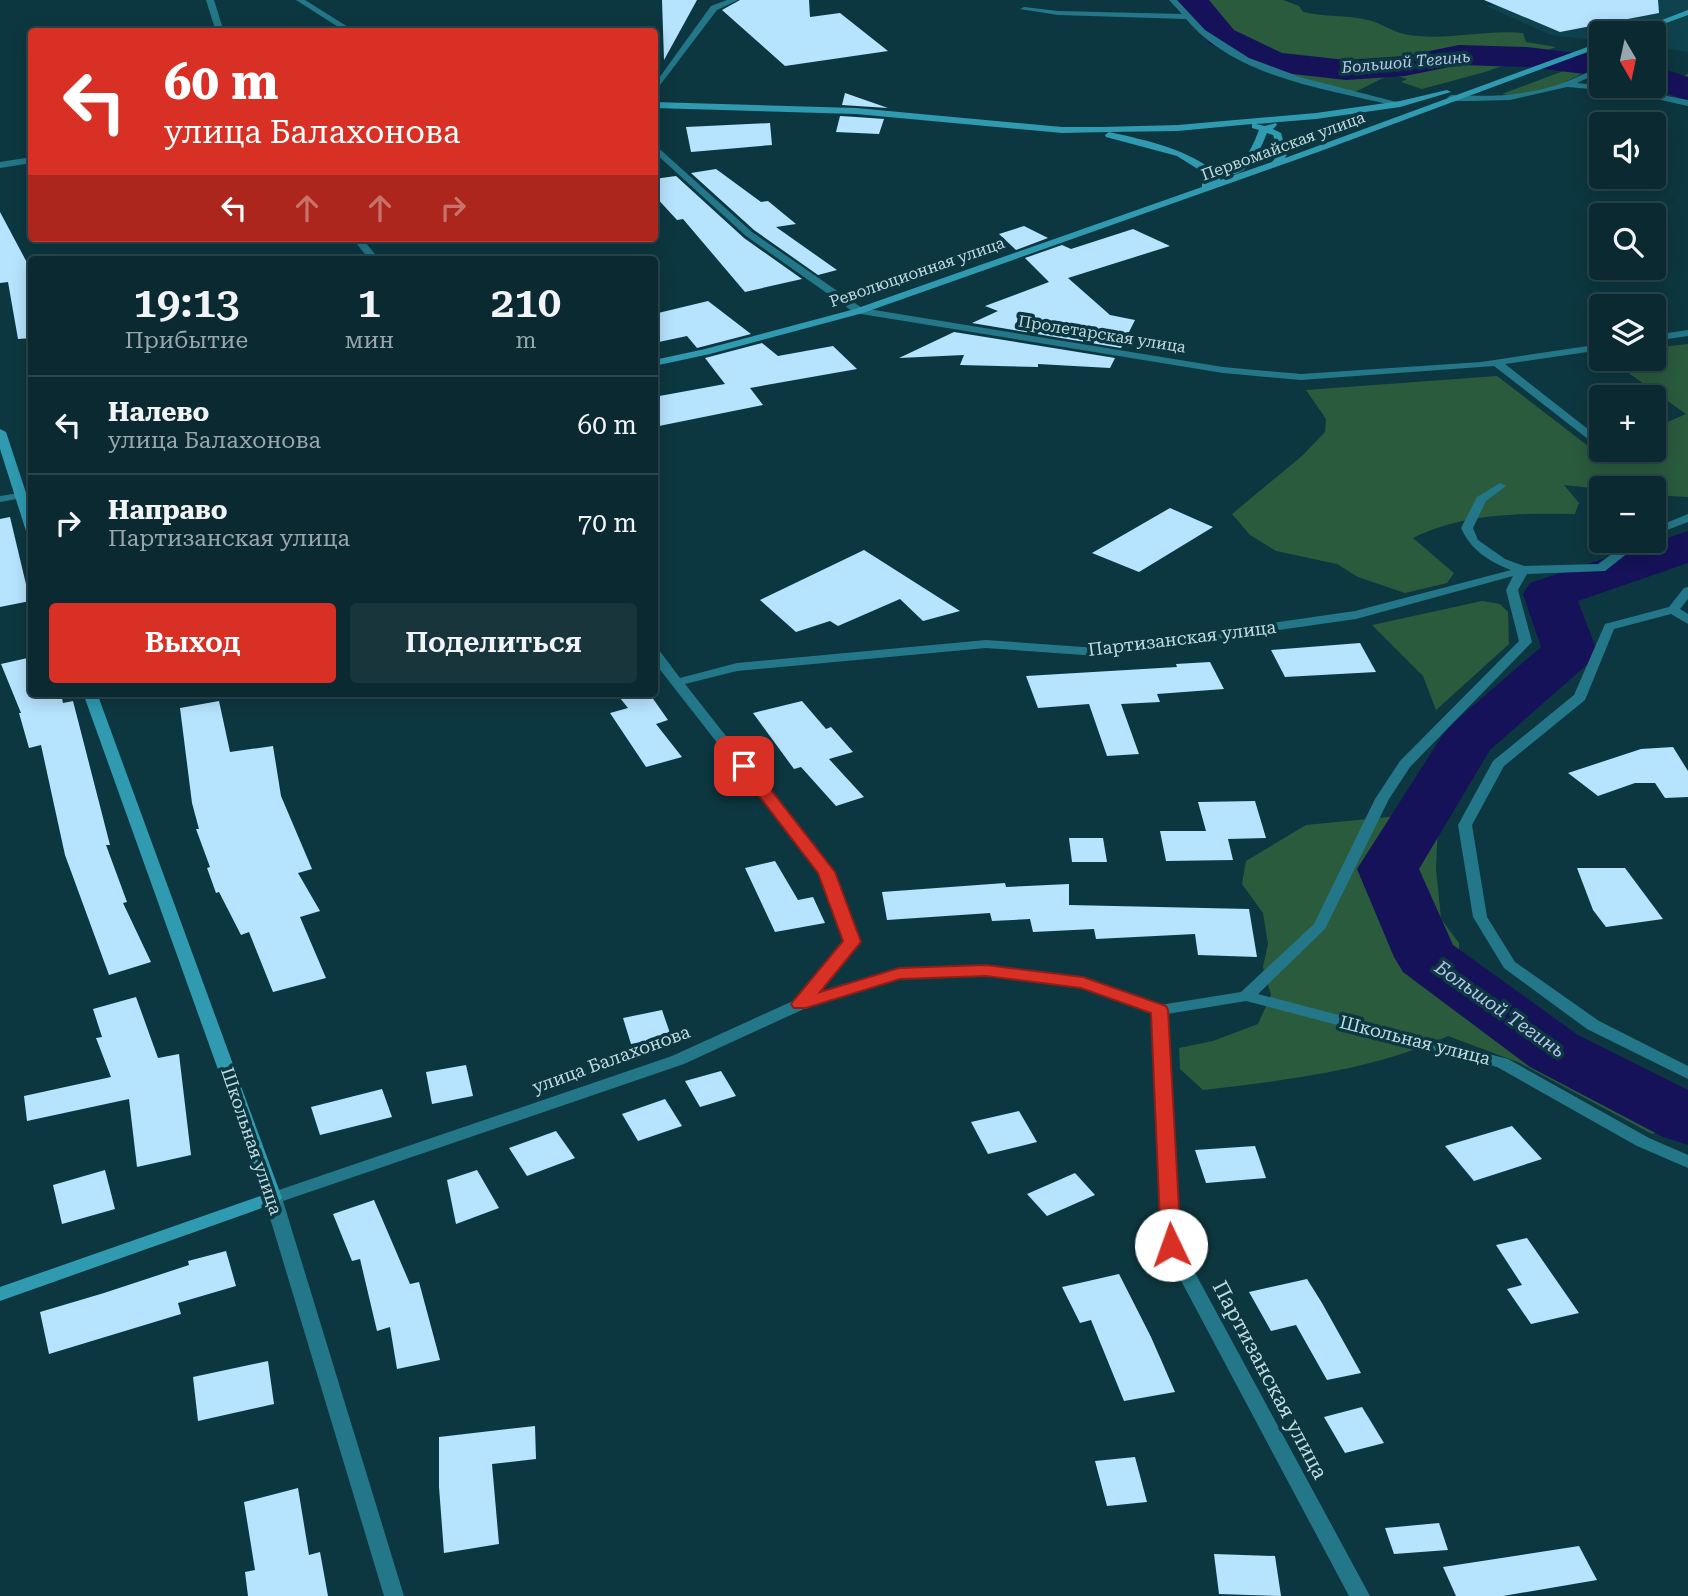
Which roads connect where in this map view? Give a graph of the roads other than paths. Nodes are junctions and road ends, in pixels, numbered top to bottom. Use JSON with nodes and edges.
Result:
{"nodes":[{"id":1,"x":210,"y":0,"type":"edge"},
{"id":2,"x":300,"y":0,"type":"edge"},
{"id":3,"x":734,"y":0,"type":"edge"},
{"id":4,"x":1173,"y":0,"type":"edge"},
{"id":5,"x":1024,"y":9,"type":"dead end"},
{"id":6,"x":1688,"y":12,"type":"edge"},
{"id":7,"x":1189,"y":17,"type":"junction"},
{"id":8,"x":1664,"y":21,"type":"edge"},
{"id":9,"x":219,"y":28,"type":"edge"},
{"id":10,"x":346,"y":28,"type":"edge"},
{"id":11,"x":1589,"y":48,"type":"edge"},
{"id":12,"x":1589,"y":76,"type":"edge"},
{"id":13,"x":1502,"y":79,"type":"junction"},
{"id":14,"x":658,"y":85,"type":"edge"},
{"id":15,"x":1567,"y":85,"type":"junction"},
{"id":16,"x":1451,"y":98,"type":"junction"},
{"id":17,"x":1688,"y":103,"type":"edge"},
{"id":18,"x":1401,"y":104,"type":"junction"},
{"id":19,"x":658,"y":105,"type":"edge"},
{"id":20,"x":1294,"y":118,"type":"junction"},
{"id":21,"x":1208,"y":125,"type":"junction"},
{"id":22,"x":1268,"y":129,"type":"junction"},
{"id":23,"x":1105,"y":133,"type":"junction"},
{"id":24,"x":658,"y":151,"type":"edge"},
{"id":25,"x":28,"y":161,"type":"edge"},
{"id":26,"x":1275,"y":164,"type":"junction"},
{"id":27,"x":0,"y":165,"type":"edge"},
{"id":28,"x":1218,"y":178,"type":"junction"},
{"id":29,"x":1186,"y":196,"type":"junction"},
{"id":30,"x":360,"y":242,"type":"edge"},
{"id":31,"x":372,"y":256,"type":"edge"},
{"id":32,"x":859,"y":311,"type":"junction"},
{"id":33,"x":1688,"y":333,"type":"edge"},
{"id":34,"x":1666,"y":336,"type":"edge"},
{"id":35,"x":1589,"y":349,"type":"edge"},
{"id":36,"x":658,"y":362,"type":"edge"},
{"id":37,"x":1497,"y":363,"type":"junction"},
{"id":38,"x":0,"y":432,"type":"edge"},
{"id":39,"x":1589,"y":434,"type":"edge"},
{"id":40,"x":1500,"y":486,"type":"dead end"},
{"id":41,"x":25,"y":495,"type":"edge"},
{"id":42,"x":0,"y":499,"type":"edge"},
{"id":43,"x":1688,"y":518,"type":"edge"},
{"id":44,"x":1666,"y":527,"type":"edge"},
{"id":45,"x":1621,"y":553,"type":"edge"},
{"id":46,"x":1523,"y":570,"type":"junction"},
{"id":47,"x":1688,"y":591,"type":"edge"},
{"id":48,"x":1673,"y":610,"type":"junction"},
{"id":49,"x":1688,"y":620,"type":"edge"},
{"id":50,"x":658,"y":658,"type":"edge"},
{"id":51,"x":678,"y":682,"type":"junction"},
{"id":52,"x":91,"y":697,"type":"edge"},
{"id":53,"x":1246,"y":996,"type":"junction"},
{"id":54,"x":800,"y":1004,"type":"junction"},
{"id":55,"x":1159,"y":1010,"type":"junction"},
{"id":56,"x":1688,"y":1073,"type":"edge"},
{"id":57,"x":1688,"y":1162,"type":"edge"},
{"id":58,"x":273,"y":1198,"type":"junction"},
{"id":59,"x":0,"y":1294,"type":"edge"},
{"id":60,"x":394,"y":1596,"type":"edge"},
{"id":61,"x":1360,"y":1596,"type":"edge"}],
"edges":[{"from":1,"to":9,"type":"street"},
{"from":2,"to":10,"type":"street"},
{"from":3,"to":14,"type":"street"},
{"from":4,"to":7,"type":"street","name":"Первомайская улица"},
{"from":5,"to":7,"type":"street"},
{"from":6,"to":8,"type":"street"},
{"from":7,"to":18,"type":"street","name":"Первомайская улица"},
{"from":11,"to":13,"type":"street","name":"Первомайская улица"},
{"from":12,"to":15,"type":"street"},
{"from":13,"to":16,"type":"street","name":"Первомайская улица"},
{"from":13,"to":18,"type":"street","name":"Первомайская улица"},
{"from":15,"to":16,"type":"street"},
{"from":15,"to":17,"type":"street"},
{"from":16,"to":22,"type":"street"},
{"from":16,"to":26,"type":"street","name":"Первомайская улица"},
{"from":18,"to":20,"type":"street","name":"Первомайская улица"},
{"from":19,"to":23,"type":"street","name":"Первомайская улица"},
{"from":20,"to":21,"type":"street","name":"Первомайская улица"},
{"from":20,"to":22,"type":"street"},
{"from":21,"to":22,"type":"street"},
{"from":21,"to":23,"type":"street","name":"Первомайская улица"},
{"from":22,"to":23,"type":"street"},
{"from":22,"to":26,"type":"street"},
{"from":22,"to":28,"type":"street"},
{"from":23,"to":28,"type":"street","name":"Первомайская улица"},
{"from":24,"to":32,"type":"street","name":"Пролетарская улица"},
{"from":25,"to":27,"type":"street"},
{"from":26,"to":29,"type":"street","name":"Первомайская улица"},
{"from":28,"to":29,"type":"street","name":"Первомайская улица"},
{"from":29,"to":32,"type":"street","name":"Революционная улица"},
{"from":30,"to":31,"type":"street"},
{"from":32,"to":36,"type":"street","name":"Революционная улица"},
{"from":32,"to":37,"type":"street","name":"Пролетарская улица"},
{"from":33,"to":34,"type":"street"},
{"from":35,"to":37,"type":"street","name":"Пролетарская улица"},
{"from":37,"to":39,"type":"street"},
{"from":38,"to":41,"type":"street"},
{"from":40,"to":46,"type":"street"},
{"from":41,"to":42,"type":"street"},
{"from":43,"to":44,"type":"street"},
{"from":45,"to":46,"type":"street"},
{"from":46,"to":51,"type":"street","name":"Партизанская улица"},
{"from":46,"to":53,"type":"street"},
{"from":47,"to":48,"type":"street"},
{"from":48,"to":49,"type":"street"},
{"from":48,"to":56,"type":"street"},
{"from":50,"to":51,"type":"street"},
{"from":51,"to":54,"type":"street"},
{"from":52,"to":58,"type":"street","name":"Школьная улица"},
{"from":53,"to":55,"type":"street","name":"улица Балахонова"},
{"from":53,"to":57,"type":"street","name":"Школьная улица"},
{"from":54,"to":55,"type":"street","name":"улица Балахонова"},
{"from":54,"to":58,"type":"street","name":"улица Балахонова"},
{"from":55,"to":61,"type":"street","name":"Партизанская улица"},
{"from":58,"to":59,"type":"street","name":"улица Балахонова"},
{"from":58,"to":60,"type":"street","name":"Школьная улица"}]}
